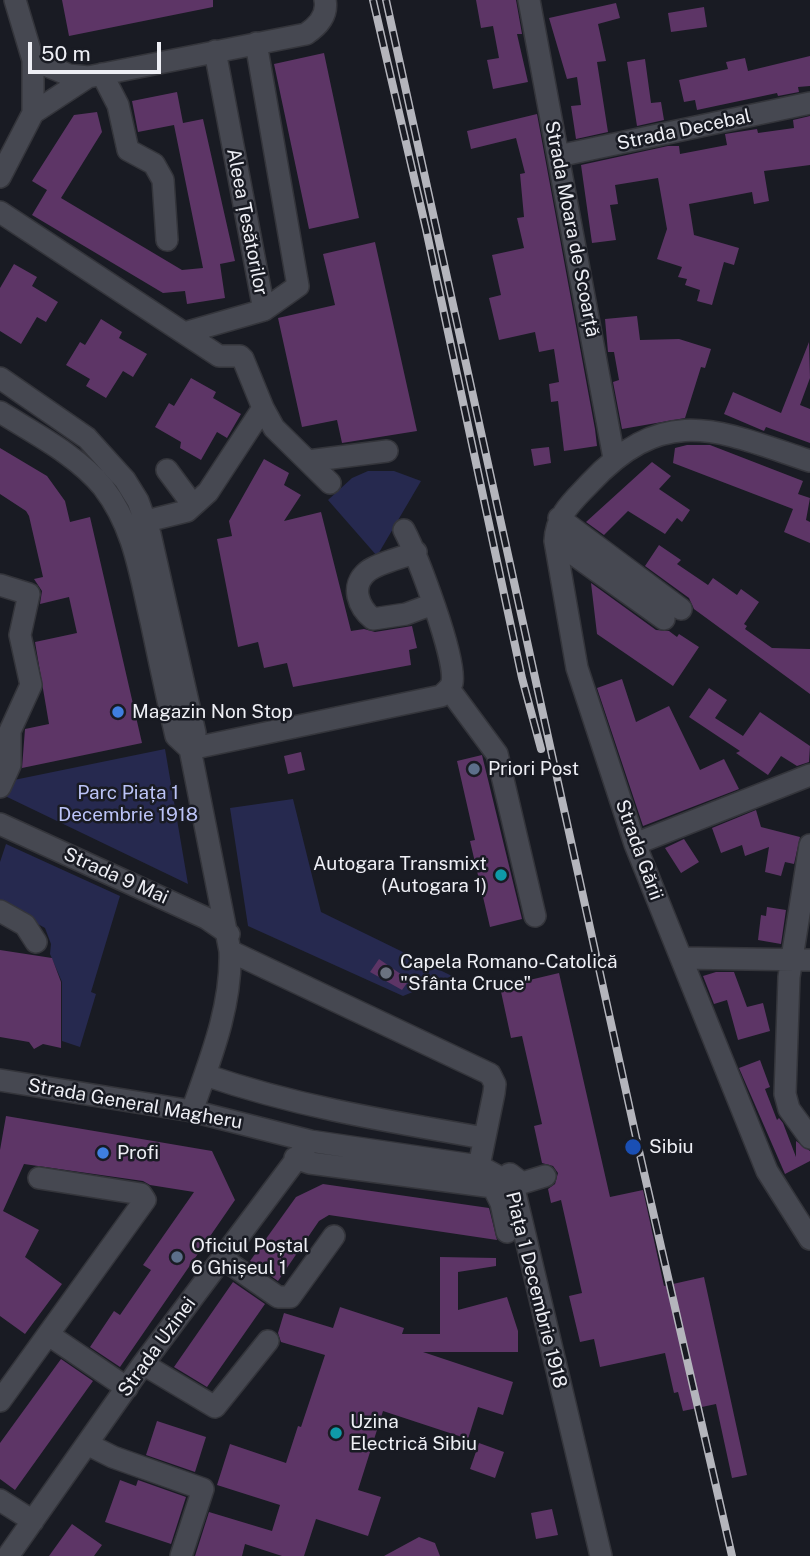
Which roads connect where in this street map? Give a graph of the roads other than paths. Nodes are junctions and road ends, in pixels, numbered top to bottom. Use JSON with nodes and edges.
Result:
{"nodes":[{"id":1,"x":15,"y":0,"type":"edge"},
{"id":2,"x":325,"y":0,"type":"edge"},
{"id":3,"x":529,"y":0,"type":"edge"},
{"id":4,"x":256,"y":43,"type":"junction"},
{"id":5,"x":215,"y":51,"type":"junction"},
{"id":6,"x":33,"y":60,"type":"junction"},
{"id":7,"x":95,"y":76,"type":"junction"},
{"id":8,"x":810,"y":103,"type":"edge"},
{"id":9,"x":33,"y":113,"type":"junction"},
{"id":10,"x":558,"y":156,"type":"junction"},
{"id":11,"x":0,"y":177,"type":"edge"},
{"id":12,"x":0,"y":212,"type":"edge"},
{"id":13,"x":167,"y":240,"type":"dead end"},
{"id":14,"x":264,"y":310,"type":"junction"},
{"id":15,"x":184,"y":333,"type":"junction"},
{"id":16,"x":0,"y":378,"type":"edge"},
{"id":17,"x":0,"y":412,"type":"edge"},
{"id":18,"x":257,"y":416,"type":"junction"},
{"id":19,"x":387,"y":451,"type":"dead end"},
{"id":20,"x":614,"y":458,"type":"junction"},
{"id":21,"x":308,"y":461,"type":"junction"},
{"id":22,"x":810,"y":461,"type":"edge"},
{"id":23,"x":167,"y":470,"type":"dead end"},
{"id":24,"x":330,"y":483,"type":"dead end"},
{"id":25,"x":193,"y":505,"type":"junction"},
{"id":26,"x":559,"y":518,"type":"junction"},
{"id":27,"x":146,"y":521,"type":"junction"},
{"id":28,"x":404,"y":530,"type":"dead end"},
{"id":29,"x":555,"y":541,"type":"junction"},
{"id":30,"x":416,"y":552,"type":"junction"},
{"id":31,"x":0,"y":585,"type":"edge"},
{"id":32,"x":433,"y":604,"type":"junction"},
{"id":33,"x":449,"y":689,"type":"junction"},
{"id":34,"x":190,"y":749,"type":"junction"},
{"id":35,"x":810,"y":775,"type":"edge"},
{"id":36,"x":0,"y":787,"type":"edge"},
{"id":37,"x":0,"y":824,"type":"edge"},
{"id":38,"x":635,"y":844,"type":"junction"},
{"id":39,"x":810,"y":845,"type":"edge"},
{"id":40,"x":0,"y":911,"type":"edge"},
{"id":41,"x":535,"y":916,"type":"dead end"},
{"id":42,"x":36,"y":942,"type":"dead end"},
{"id":43,"x":230,"y":942,"type":"junction"},
{"id":44,"x":681,"y":958,"type":"junction"},
{"id":45,"x":801,"y":960,"type":"edge"},
{"id":46,"x":205,"y":1074,"type":"junction"},
{"id":47,"x":1,"y":1082,"type":"edge"},
{"id":48,"x":192,"y":1111,"type":"junction"},
{"id":49,"x":810,"y":1138,"type":"edge"},
{"id":50,"x":310,"y":1141,"type":"junction"},
{"id":51,"x":480,"y":1154,"type":"junction"},
{"id":52,"x":295,"y":1158,"type":"junction"},
{"id":53,"x":545,"y":1176,"type":"dead end"},
{"id":54,"x":39,"y":1178,"type":"dead end"},
{"id":55,"x":502,"y":1180,"type":"junction"},
{"id":56,"x":507,"y":1232,"type":"dead end"},
{"id":57,"x":334,"y":1236,"type":"dead end"},
{"id":58,"x":810,"y":1239,"type":"edge"},
{"id":59,"x":222,"y":1258,"type":"junction"},
{"id":60,"x":48,"y":1335,"type":"junction"},
{"id":61,"x":268,"y":1341,"type":"dead end"},
{"id":62,"x":143,"y":1364,"type":"junction"},
{"id":63,"x":127,"y":1388,"type":"junction"},
{"id":64,"x":0,"y":1401,"type":"edge"},
{"id":65,"x":87,"y":1444,"type":"junction"},
{"id":66,"x":0,"y":1500,"type":"edge"},
{"id":67,"x":33,"y":1521,"type":"junction"},
{"id":68,"x":8,"y":1556,"type":"edge"},
{"id":69,"x":181,"y":1556,"type":"edge"},
{"id":70,"x":601,"y":1556,"type":"edge"}],
"edges":[{"from":1,"to":6,"type":"street"},
{"from":2,"to":4,"type":"street"},
{"from":3,"to":10,"type":"street","name":"Strada Moara de Scoarță"},
{"from":4,"to":5,"type":"street"},
{"from":4,"to":14,"type":"street"},
{"from":5,"to":7,"type":"street"},
{"from":5,"to":14,"type":"street","name":"Aleea Țesătorilor"},
{"from":6,"to":7,"type":"street"},
{"from":6,"to":9,"type":"street"},
{"from":7,"to":9,"type":"street"},
{"from":7,"to":13,"type":"street"},
{"from":8,"to":10,"type":"street","name":"Strada Decebal"},
{"from":9,"to":11,"type":"street"},
{"from":10,"to":20,"type":"street","name":"Strada Moara de Scoarță"},
{"from":12,"to":15,"type":"street"},
{"from":14,"to":15,"type":"street","name":"Aleea Țesătorilor"},
{"from":15,"to":18,"type":"street"},
{"from":16,"to":27,"type":"street"},
{"from":17,"to":34,"type":"street"},
{"from":18,"to":21,"type":"street"},
{"from":18,"to":25,"type":"street"},
{"from":19,"to":21,"type":"street"},
{"from":20,"to":22,"type":"street"},
{"from":20,"to":26,"type":"street"},
{"from":21,"to":24,"type":"street"},
{"from":23,"to":25,"type":"street"},
{"from":25,"to":27,"type":"street"},
{"from":26,"to":29,"type":"street","name":"Strada Gării"},
{"from":26,"to":29,"type":"street"},
{"from":27,"to":34,"type":"street"},
{"from":28,"to":30,"type":"street"},
{"from":29,"to":38,"type":"street","name":"Strada Gării"},
{"from":30,"to":32,"type":"street"},
{"from":30,"to":32,"type":"street"},
{"from":31,"to":36,"type":"street"},
{"from":32,"to":33,"type":"street"},
{"from":33,"to":34,"type":"street"},
{"from":33,"to":41,"type":"street"},
{"from":34,"to":43,"type":"street"},
{"from":35,"to":38,"type":"street"},
{"from":37,"to":43,"type":"street","name":"Strada 9 Mai"},
{"from":38,"to":44,"type":"street","name":"Strada Gării"},
{"from":39,"to":45,"type":"street"},
{"from":40,"to":42,"type":"street"},
{"from":43,"to":46,"type":"street"},
{"from":43,"to":51,"type":"street","name":"Strada 9 Mai"},
{"from":44,"to":45,"type":"street"},
{"from":44,"to":58,"type":"street","name":"Strada Gării"},
{"from":45,"to":49,"type":"street"},
{"from":46,"to":48,"type":"street"},
{"from":46,"to":51,"type":"street"},
{"from":47,"to":48,"type":"street","name":"Strada General Magheru"},
{"from":48,"to":50,"type":"street","name":"Strada General Magheru"},
{"from":50,"to":51,"type":"street","name":"Piața 1 Decembrie 1918"},
{"from":50,"to":52,"type":"street","name":"Strada Uzinei"},
{"from":51,"to":55,"type":"street","name":"Piața 1 Decembrie 1918"},
{"from":52,"to":55,"type":"street"},
{"from":52,"to":59,"type":"street","name":"Strada Uzinei"},
{"from":53,"to":55,"type":"street"},
{"from":54,"to":60,"type":"street"},
{"from":55,"to":56,"type":"street"},
{"from":55,"to":70,"type":"street","name":"Piața 1 Decembrie 1918"},
{"from":57,"to":59,"type":"street"},
{"from":59,"to":62,"type":"street","name":"Strada Uzinei"},
{"from":60,"to":63,"type":"street"},
{"from":60,"to":64,"type":"street"},
{"from":61,"to":62,"type":"street"},
{"from":62,"to":63,"type":"street","name":"Strada Uzinei"},
{"from":63,"to":65,"type":"street","name":"Strada Uzinei"},
{"from":65,"to":67,"type":"street","name":"Strada Uzinei"},
{"from":65,"to":69,"type":"street"},
{"from":66,"to":67,"type":"street"},
{"from":67,"to":68,"type":"street","name":"Strada Uzinei"}]}
